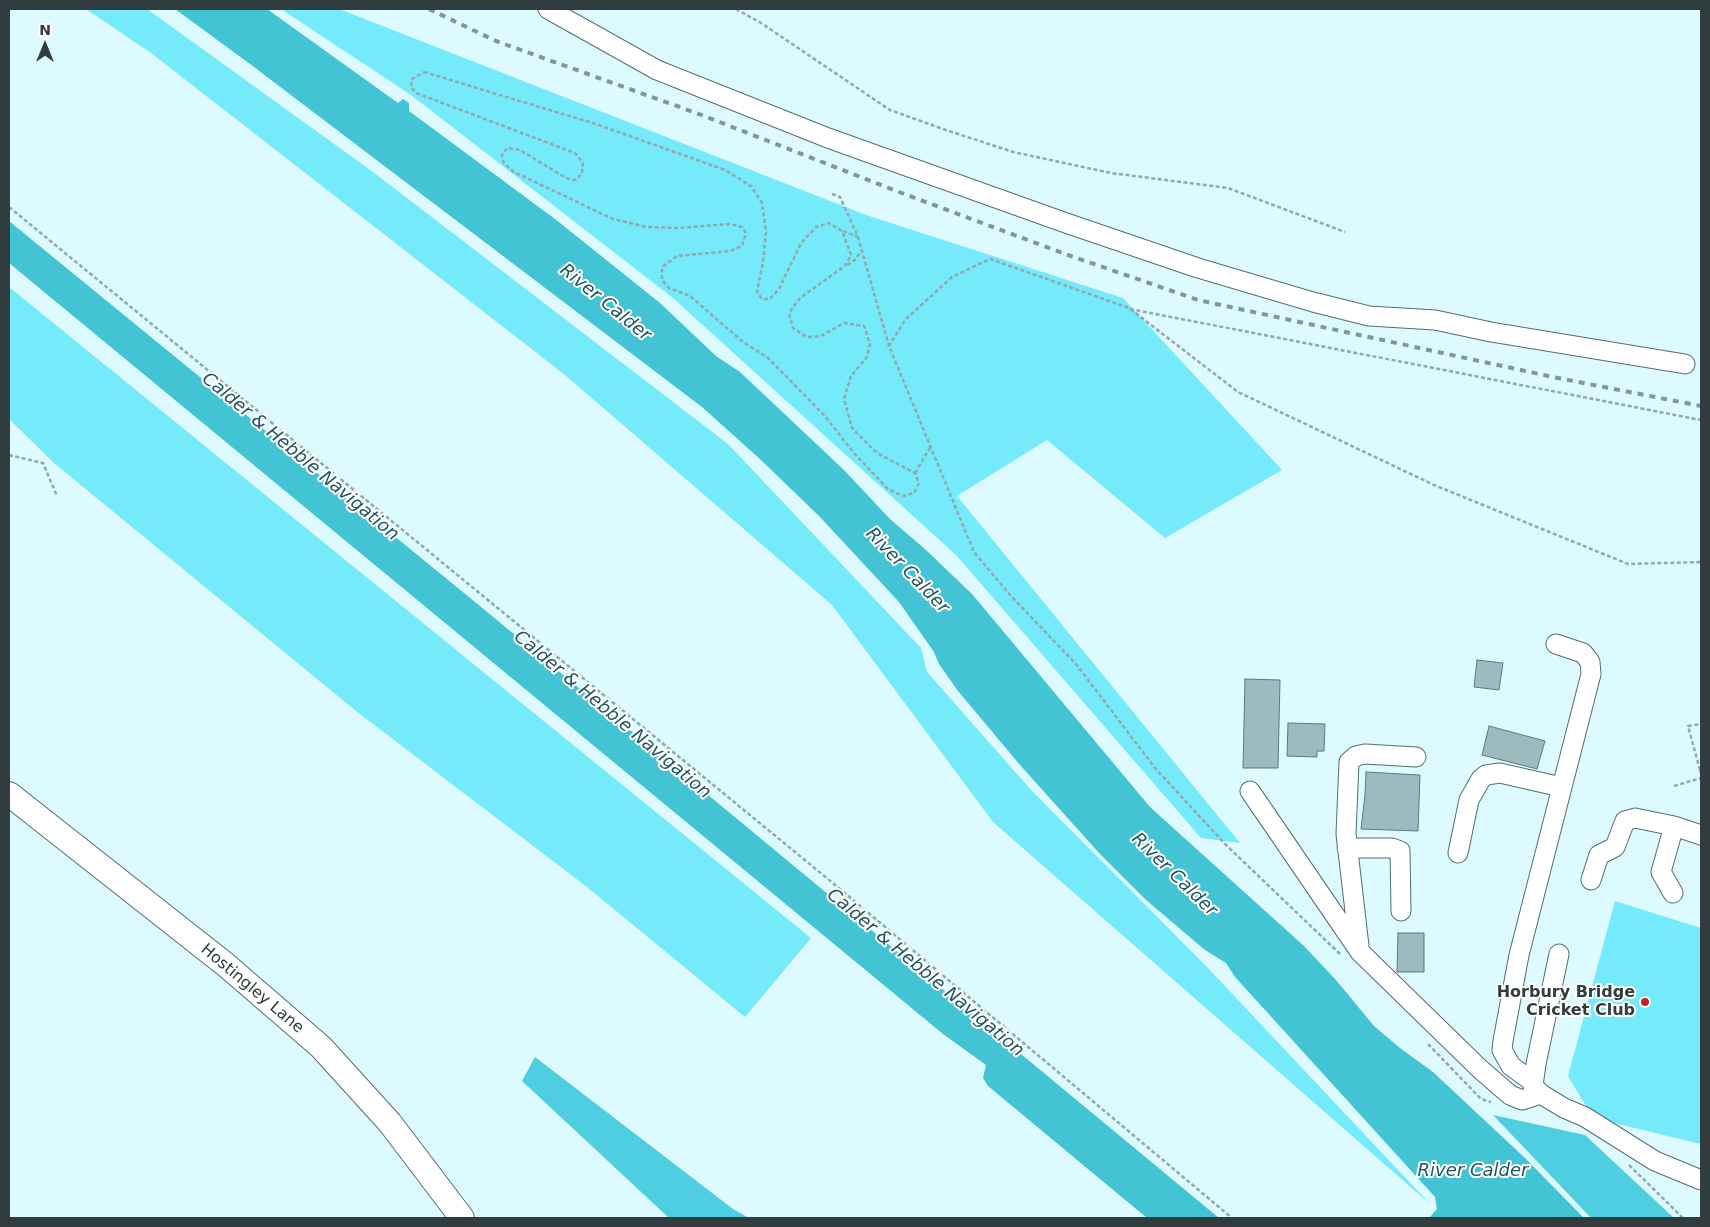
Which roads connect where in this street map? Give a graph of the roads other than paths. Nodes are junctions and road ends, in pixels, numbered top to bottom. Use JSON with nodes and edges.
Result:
{"nodes":[{"id":1,"x":548,"y":9,"type":"edge"},
{"id":2,"x":1686,"y":364,"type":"dead end"},
{"id":3,"x":1556,"y":644,"type":"dead end"},
{"id":4,"x":1416,"y":757,"type":"dead end"},
{"id":5,"x":1561,"y":787,"type":"junction"},
{"id":6,"x":1250,"y":791,"type":"dead end"},
{"id":7,"x":9,"y":794,"type":"edge"},
{"id":8,"x":1674,"y":826,"type":"junction"},
{"id":9,"x":1701,"y":835,"type":"edge"},
{"id":10,"x":1347,"y":848,"type":"junction"},
{"id":11,"x":1458,"y":852,"type":"dead end"},
{"id":12,"x":1591,"y":880,"type":"dead end"},
{"id":13,"x":1673,"y":893,"type":"dead end"},
{"id":14,"x":1401,"y":911,"type":"dead end"},
{"id":15,"x":1360,"y":952,"type":"junction"},
{"id":16,"x":1559,"y":954,"type":"dead end"},
{"id":17,"x":1537,"y":1088,"type":"junction"},
{"id":18,"x":1701,"y":1180,"type":"edge"},
{"id":19,"x":462,"y":1218,"type":"edge"}],
"edges":[{"from":1,"to":2,"type":"street"},
{"from":3,"to":5,"type":"street"},
{"from":4,"to":10,"type":"street"},
{"from":5,"to":11,"type":"street"},
{"from":5,"to":17,"type":"street"},
{"from":6,"to":15,"type":"street"},
{"from":7,"to":19,"type":"main road","name":"Hostingley Lane"},
{"from":8,"to":9,"type":"street"},
{"from":8,"to":12,"type":"street"},
{"from":8,"to":13,"type":"street"},
{"from":10,"to":14,"type":"street"},
{"from":10,"to":15,"type":"street"},
{"from":15,"to":17,"type":"street"},
{"from":16,"to":17,"type":"street"},
{"from":17,"to":18,"type":"street"}]}
